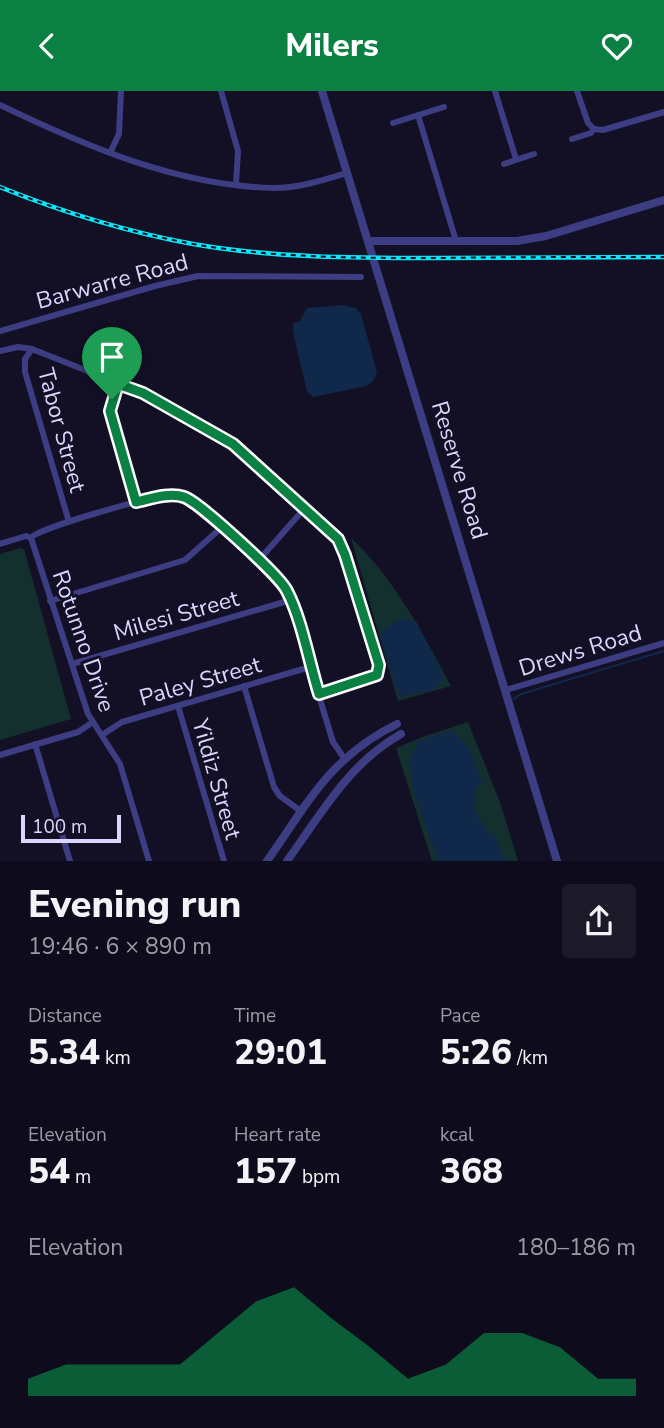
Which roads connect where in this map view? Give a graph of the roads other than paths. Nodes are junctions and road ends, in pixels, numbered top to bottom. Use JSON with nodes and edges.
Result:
{"nodes":[{"id":1,"x":121,"y":91,"type":"edge"},
{"id":2,"x":221,"y":91,"type":"edge"},
{"id":3,"x":322,"y":91,"type":"edge"},
{"id":4,"x":495,"y":91,"type":"edge"},
{"id":5,"x":577,"y":91,"type":"edge"},
{"id":6,"x":0,"y":105,"type":"edge"},
{"id":7,"x":444,"y":107,"type":"dead end"},
{"id":8,"x":664,"y":112,"type":"edge"},
{"id":9,"x":418,"y":115,"type":"junction"},
{"id":10,"x":393,"y":123,"type":"dead end"},
{"id":11,"x":594,"y":129,"type":"junction"},
{"id":12,"x":572,"y":139,"type":"dead end"},
{"id":13,"x":110,"y":153,"type":"junction"},
{"id":14,"x":534,"y":154,"type":"dead end"},
{"id":15,"x":516,"y":159,"type":"junction"},
{"id":16,"x":504,"y":164,"type":"dead end"},
{"id":17,"x":348,"y":173,"type":"junction"},
{"id":18,"x":236,"y":184,"type":"junction"},
{"id":19,"x":664,"y":201,"type":"edge"},
{"id":20,"x":370,"y":241,"type":"junction"},
{"id":21,"x":456,"y":241,"type":"junction"},
{"id":22,"x":361,"y":277,"type":"dead end"},
{"id":23,"x":0,"y":331,"type":"edge"},
{"id":24,"x":32,"y":349,"type":"junction"},
{"id":25,"x":0,"y":351,"type":"edge"},
{"id":26,"x":118,"y":384,"type":"junction"},
{"id":27,"x":136,"y":502,"type":"junction"},
{"id":28,"x":304,"y":509,"type":"junction"},
{"id":29,"x":69,"y":522,"type":"junction"},
{"id":30,"x":222,"y":527,"type":"junction"},
{"id":31,"x":31,"y":538,"type":"junction"},
{"id":32,"x":0,"y":544,"type":"edge"},
{"id":33,"x":259,"y":560,"type":"junction"},
{"id":34,"x":291,"y":600,"type":"junction"},
{"id":35,"x":50,"y":601,"type":"junction"},
{"id":36,"x":664,"y":643,"type":"edge"},
{"id":37,"x":72,"y":664,"type":"junction"},
{"id":38,"x":310,"y":667,"type":"junction"},
{"id":39,"x":244,"y":686,"type":"junction"},
{"id":40,"x":506,"y":690,"type":"junction"},
{"id":41,"x":319,"y":694,"type":"junction"},
{"id":42,"x":177,"y":706,"type":"junction"},
{"id":43,"x":93,"y":722,"type":"junction"},
{"id":44,"x":397,"y":724,"type":"dead end"},
{"id":45,"x":401,"y":734,"type":"dead end"},
{"id":46,"x":102,"y":735,"type":"junction"},
{"id":47,"x":35,"y":744,"type":"junction"},
{"id":48,"x":0,"y":755,"type":"edge"},
{"id":49,"x":344,"y":758,"type":"junction"},
{"id":50,"x":355,"y":769,"type":"junction"},
{"id":51,"x":302,"y":812,"type":"junction"},
{"id":52,"x":315,"y":822,"type":"junction"},
{"id":53,"x":70,"y":861,"type":"edge"},
{"id":54,"x":149,"y":861,"type":"edge"},
{"id":55,"x":224,"y":861,"type":"edge"},
{"id":56,"x":267,"y":861,"type":"edge"},
{"id":57,"x":287,"y":861,"type":"edge"},
{"id":58,"x":557,"y":861,"type":"edge"}],
"edges":[{"from":1,"to":13,"type":"street"},
{"from":2,"to":18,"type":"street"},
{"from":3,"to":17,"type":"street","name":"Reserve Road"},
{"from":4,"to":15,"type":"street"},
{"from":5,"to":11,"type":"street"},
{"from":6,"to":13,"type":"street"},
{"from":7,"to":9,"type":"street"},
{"from":8,"to":11,"type":"street"},
{"from":9,"to":10,"type":"street"},
{"from":9,"to":21,"type":"street"},
{"from":11,"to":12,"type":"street"},
{"from":13,"to":18,"type":"street"},
{"from":14,"to":15,"type":"street"},
{"from":15,"to":16,"type":"street"},
{"from":17,"to":18,"type":"street"},
{"from":17,"to":20,"type":"street","name":"Reserve Road"},
{"from":19,"to":21,"type":"street"},
{"from":20,"to":21,"type":"street"},
{"from":20,"to":40,"type":"street","name":"Reserve Road"},
{"from":22,"to":23,"type":"street","name":"Barwarre Road"},
{"from":24,"to":25,"type":"street"},
{"from":24,"to":26,"type":"street"},
{"from":24,"to":29,"type":"street","name":"Tabor Street"},
{"from":26,"to":27,"type":"street"},
{"from":26,"to":28,"type":"street"},
{"from":27,"to":29,"type":"street"},
{"from":27,"to":30,"type":"street"},
{"from":28,"to":33,"type":"street"},
{"from":28,"to":41,"type":"street"},
{"from":29,"to":31,"type":"street"},
{"from":30,"to":33,"type":"street"},
{"from":30,"to":35,"type":"street"},
{"from":31,"to":32,"type":"street"},
{"from":31,"to":35,"type":"street","name":"Rotunno Drive"},
{"from":33,"to":34,"type":"street"},
{"from":34,"to":37,"type":"street","name":"Milesi Street"},
{"from":34,"to":38,"type":"street"},
{"from":35,"to":37,"type":"street","name":"Rotunno Drive"},
{"from":36,"to":40,"type":"street","name":"Drews Road"},
{"from":37,"to":43,"type":"street","name":"Rotunno Drive"},
{"from":38,"to":39,"type":"street","name":"Paley Street"},
{"from":38,"to":41,"type":"street"},
{"from":39,"to":42,"type":"street","name":"Paley Street"},
{"from":39,"to":51,"type":"street"},
{"from":40,"to":58,"type":"street","name":"Reserve Road"},
{"from":41,"to":49,"type":"street"},
{"from":42,"to":46,"type":"street","name":"Paley Street"},
{"from":42,"to":55,"type":"street","name":"Yildiz Street"},
{"from":43,"to":46,"type":"street","name":"Rotunno Drive"},
{"from":43,"to":47,"type":"street"},
{"from":44,"to":49,"type":"street"},
{"from":45,"to":50,"type":"street"},
{"from":46,"to":54,"type":"street","name":"Rotunno Drive"},
{"from":47,"to":48,"type":"street"},
{"from":47,"to":53,"type":"street"},
{"from":49,"to":50,"type":"street"},
{"from":49,"to":51,"type":"street"},
{"from":50,"to":52,"type":"street"},
{"from":51,"to":52,"type":"street"},
{"from":51,"to":56,"type":"street"},
{"from":52,"to":57,"type":"street"}]}
